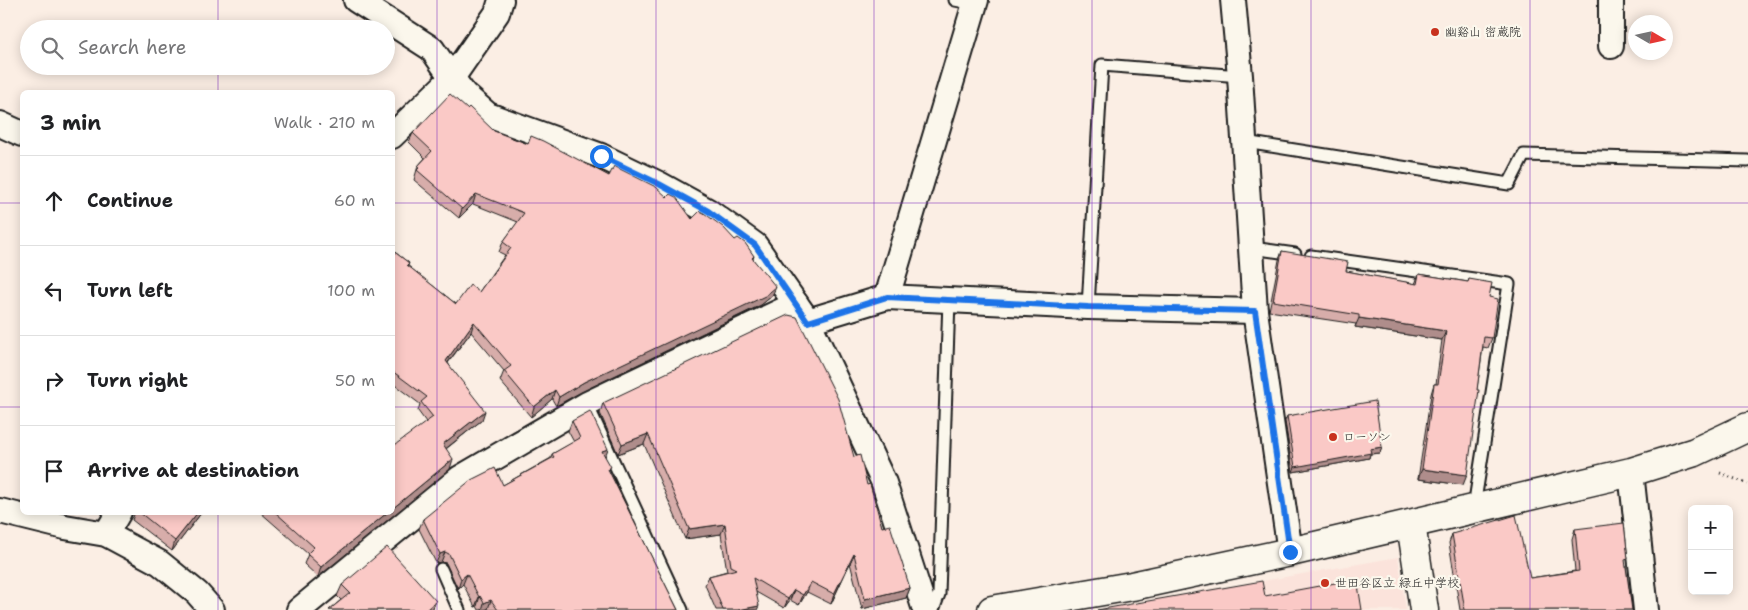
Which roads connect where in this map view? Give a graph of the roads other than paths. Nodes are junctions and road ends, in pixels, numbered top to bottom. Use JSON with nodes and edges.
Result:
{"nodes":[{"id":1,"x":356,"y":0,"type":"edge"},
{"id":2,"x":501,"y":0,"type":"edge"},
{"id":3,"x":1233,"y":0,"type":"edge"},
{"id":4,"x":1611,"y":0,"type":"edge"},
{"id":5,"x":969,"y":2,"type":"edge"},
{"id":6,"x":387,"y":20,"type":"edge"},
{"id":7,"x":395,"y":25,"type":"edge"},
{"id":8,"x":1611,"y":46,"type":"dead end"},
{"id":9,"x":1240,"y":76,"type":"junction"},
{"id":10,"x":452,"y":78,"type":"junction"},
{"id":11,"x":0,"y":124,"type":"edge"},
{"id":12,"x":20,"y":133,"type":"edge"},
{"id":13,"x":395,"y":133,"type":"edge"},
{"id":14,"x":1245,"y":142,"type":"junction"},
{"id":15,"x":1748,"y":161,"type":"edge"},
{"id":16,"x":1252,"y":248,"type":"junction"},
{"id":17,"x":887,"y":297,"type":"junction"},
{"id":18,"x":950,"y":300,"type":"junction"},
{"id":19,"x":1088,"y":307,"type":"junction"},
{"id":20,"x":1255,"y":311,"type":"junction"},
{"id":21,"x":802,"y":313,"type":"junction"},
{"id":22,"x":587,"y":404,"type":"junction"},
{"id":23,"x":1748,"y":427,"type":"edge"},
{"id":24,"x":1631,"y":472,"type":"junction"},
{"id":25,"x":1473,"y":509,"type":"junction"},
{"id":26,"x":0,"y":511,"type":"edge"},
{"id":27,"x":117,"y":515,"type":"edge"},
{"id":28,"x":1410,"y":524,"type":"junction"},
{"id":29,"x":106,"y":534,"type":"junction"},
{"id":30,"x":1290,"y":552,"type":"junction"},
{"id":31,"x":441,"y":569,"type":"edge"},
{"id":32,"x":212,"y":610,"type":"edge"},
{"id":33,"x":299,"y":610,"type":"edge"},
{"id":34,"x":459,"y":610,"type":"edge"},
{"id":35,"x":682,"y":610,"type":"edge"},
{"id":36,"x":925,"y":610,"type":"edge"},
{"id":37,"x":933,"y":610,"type":"edge"},
{"id":38,"x":992,"y":610,"type":"edge"},
{"id":39,"x":1424,"y":610,"type":"edge"},
{"id":40,"x":1646,"y":610,"type":"edge"}],
"edges":[{"from":1,"to":6,"type":"street"},
{"from":2,"to":10,"type":"street"},
{"from":3,"to":9,"type":"street"},
{"from":4,"to":8,"type":"street"},
{"from":5,"to":17,"type":"street"},
{"from":7,"to":10,"type":"street"},
{"from":9,"to":14,"type":"street"},
{"from":9,"to":19,"type":"lane"},
{"from":10,"to":13,"type":"street"},
{"from":10,"to":21,"type":"street"},
{"from":11,"to":12,"type":"street"},
{"from":14,"to":15,"type":"lane"},
{"from":14,"to":16,"type":"street"},
{"from":16,"to":20,"type":"street"},
{"from":16,"to":25,"type":"lane"},
{"from":17,"to":18,"type":"street"},
{"from":17,"to":21,"type":"street"},
{"from":18,"to":19,"type":"street"},
{"from":18,"to":37,"type":"lane"},
{"from":19,"to":20,"type":"street"},
{"from":20,"to":30,"type":"street"},
{"from":21,"to":22,"type":"street"},
{"from":21,"to":36,"type":"street"},
{"from":22,"to":33,"type":"street"},
{"from":22,"to":35,"type":"lane"},
{"from":23,"to":24,"type":"street"},
{"from":24,"to":25,"type":"street"},
{"from":24,"to":40,"type":"street"},
{"from":25,"to":28,"type":"street"},
{"from":26,"to":29,"type":"street"},
{"from":27,"to":29,"type":"street"},
{"from":28,"to":30,"type":"street"},
{"from":28,"to":39,"type":"street"},
{"from":29,"to":32,"type":"street"},
{"from":30,"to":38,"type":"street"},
{"from":31,"to":34,"type":"lane"}]}
